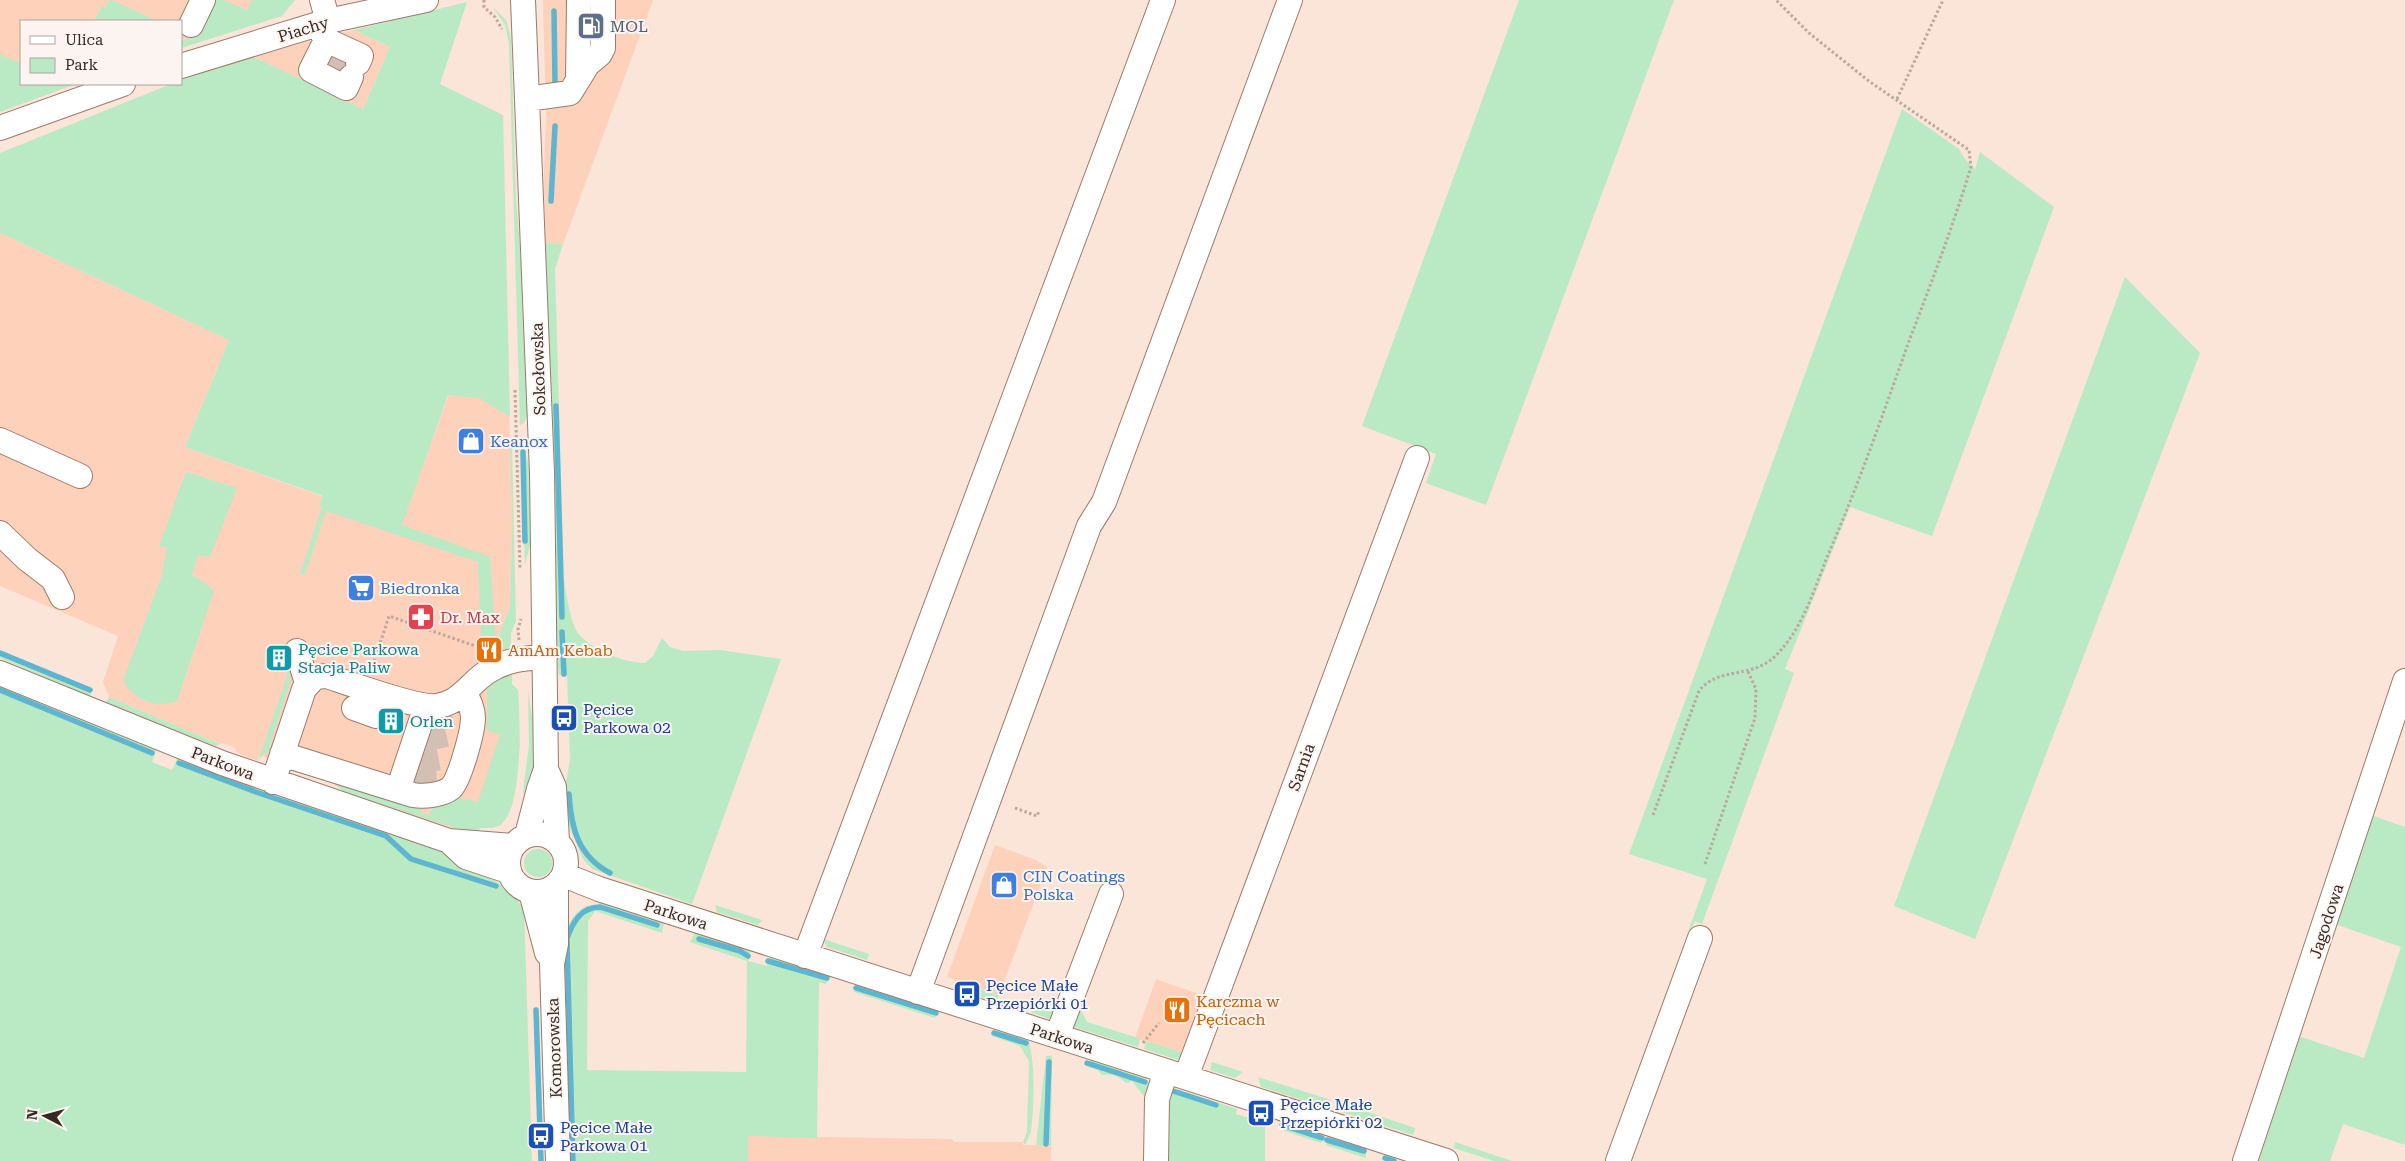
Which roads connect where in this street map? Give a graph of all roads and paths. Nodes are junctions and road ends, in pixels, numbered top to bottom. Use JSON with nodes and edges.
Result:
{"nodes":[{"id":1,"x":203,"y":0,"type":"edge"},
{"id":2,"x":426,"y":0,"type":"edge"},
{"id":3,"x":484,"y":0,"type":"edge"},
{"id":4,"x":524,"y":0,"type":"edge"},
{"id":5,"x":579,"y":0,"type":"edge"},
{"id":6,"x":603,"y":0,"type":"edge"},
{"id":7,"x":1162,"y":0,"type":"edge"},
{"id":8,"x":1290,"y":0,"type":"edge"},
{"id":9,"x":1776,"y":0,"type":"edge"},
{"id":10,"x":1943,"y":0,"type":"edge"},
{"id":11,"x":191,"y":25,"type":"dead end"},
{"id":12,"x":504,"y":35,"type":"dead end"},
{"id":13,"x":333,"y":49,"type":"edge"},
{"id":14,"x":182,"y":66,"type":"edge"},
{"id":15,"x":577,"y":84,"type":"junction"},
{"id":16,"x":120,"y":85,"type":"edge"},
{"id":17,"x":1897,"y":99,"type":"junction"},
{"id":18,"x":527,"y":100,"type":"junction"},
{"id":19,"x":0,"y":128,"type":"edge"},
{"id":20,"x":515,"y":386,"type":"dead end"},
{"id":21,"x":0,"y":440,"type":"edge"},
{"id":22,"x":1416,"y":458,"type":"dead end"},
{"id":23,"x":80,"y":476,"type":"dead end"},
{"id":24,"x":0,"y":532,"type":"edge"},
{"id":25,"x":520,"y":578,"type":"dead end"},
{"id":26,"x":62,"y":596,"type":"dead end"},
{"id":27,"x":522,"y":615,"type":"dead end"},
{"id":28,"x":519,"y":638,"type":"dead end"},
{"id":29,"x":297,"y":651,"type":"dead end"},
{"id":30,"x":545,"y":657,"type":"junction"},
{"id":31,"x":487,"y":672,"type":"junction"},
{"id":32,"x":1748,"y":672,"type":"junction"},
{"id":33,"x":0,"y":673,"type":"edge"},
{"id":34,"x":2405,"y":681,"type":"edge"},
{"id":35,"x":307,"y":683,"type":"junction"},
{"id":36,"x":366,"y":688,"type":"junction"},
{"id":37,"x":464,"y":716,"type":"junction"},
{"id":38,"x":414,"y":747,"type":"junction"},
{"id":39,"x":282,"y":754,"type":"junction"},
{"id":40,"x":546,"y":769,"type":"junction"},
{"id":41,"x":273,"y":782,"type":"junction"},
{"id":42,"x":1015,"y":808,"type":"dead end"},
{"id":43,"x":1039,"y":812,"type":"dead end"},
{"id":44,"x":1653,"y":815,"type":"dead end"},
{"id":45,"x":449,"y":841,"type":"junction"},
{"id":46,"x":520,"y":841,"type":"junction"},
{"id":47,"x":557,"y":841,"type":"junction"},
{"id":48,"x":1705,"y":864,"type":"dead end"},
{"id":49,"x":508,"y":871,"type":"junction"},
{"id":50,"x":560,"y":880,"type":"junction"},
{"id":51,"x":531,"y":892,"type":"junction"},
{"id":52,"x":1111,"y":894,"type":"dead end"},
{"id":53,"x":1700,"y":938,"type":"dead end"},
{"id":54,"x":805,"y":956,"type":"junction"},
{"id":55,"x":552,"y":964,"type":"junction"},
{"id":56,"x":918,"y":992,"type":"junction"},
{"id":57,"x":1159,"y":1023,"type":"dead end"},
{"id":58,"x":1058,"y":1036,"type":"junction"},
{"id":59,"x":1142,"y":1046,"type":"dead end"},
{"id":60,"x":1176,"y":1074,"type":"junction"},
{"id":61,"x":558,"y":1161,"type":"edge"},
{"id":62,"x":1156,"y":1161,"type":"edge"},
{"id":63,"x":1446,"y":1161,"type":"edge"},
{"id":64,"x":1618,"y":1161,"type":"edge"},
{"id":65,"x":2245,"y":1161,"type":"edge"}],
"edges":[{"from":1,"to":11,"type":"street"},
{"from":2,"to":13,"type":"street","name":"Piachy"},
{"from":3,"to":12,"type":"path"},
{"from":4,"to":18,"type":"street","name":"Sokołowska"},
{"from":5,"to":15,"type":"street"},
{"from":6,"to":15,"type":"street"},
{"from":7,"to":54,"type":"street"},
{"from":8,"to":56,"type":"street"},
{"from":9,"to":17,"type":"path"},
{"from":10,"to":17,"type":"path"},
{"from":13,"to":14,"type":"street","name":"Piachy"},
{"from":15,"to":18,"type":"street"},
{"from":16,"to":19,"type":"street"},
{"from":17,"to":32,"type":"path"},
{"from":18,"to":30,"type":"street","name":"Sokołowska"},
{"from":20,"to":25,"type":"path"},
{"from":21,"to":23,"type":"street"},
{"from":22,"to":60,"type":"street","name":"Sarnia"},
{"from":24,"to":26,"type":"street"},
{"from":27,"to":28,"type":"path"},
{"from":29,"to":35,"type":"street"},
{"from":30,"to":31,"type":"street"},
{"from":30,"to":40,"type":"street","name":"Sokołowska"},
{"from":31,"to":36,"type":"path"},
{"from":31,"to":37,"type":"street"},
{"from":32,"to":44,"type":"path"},
{"from":32,"to":48,"type":"path"},
{"from":33,"to":41,"type":"street","name":"Parkowa"},
{"from":34,"to":65,"type":"street","name":"Jagodowa"},
{"from":35,"to":36,"type":"street"},
{"from":35,"to":39,"type":"street"},
{"from":36,"to":38,"type":"street"},
{"from":37,"to":38,"type":"street"},
{"from":37,"to":38,"type":"street"},
{"from":38,"to":39,"type":"street"},
{"from":39,"to":41,"type":"street"},
{"from":40,"to":46,"type":"street","name":"Sokołowska"},
{"from":40,"to":47,"type":"street","name":"Sokołowska"},
{"from":41,"to":45,"type":"street","name":"Parkowa"},
{"from":42,"to":43,"type":"path"},
{"from":45,"to":46,"type":"street","name":"Parkowa"},
{"from":45,"to":49,"type":"street","name":"Parkowa"},
{"from":46,"to":47,"type":"street"},
{"from":46,"to":49,"type":"street"},
{"from":47,"to":50,"type":"street"},
{"from":49,"to":51,"type":"street"},
{"from":50,"to":51,"type":"street"},
{"from":50,"to":54,"type":"street","name":"Parkowa"},
{"from":50,"to":55,"type":"street","name":"Komorowska"},
{"from":51,"to":55,"type":"street","name":"Komorowska"},
{"from":52,"to":58,"type":"street"},
{"from":53,"to":64,"type":"street"},
{"from":54,"to":56,"type":"street","name":"Parkowa"},
{"from":55,"to":61,"type":"street","name":"Komorowska"},
{"from":56,"to":58,"type":"street","name":"Parkowa"},
{"from":57,"to":59,"type":"path"},
{"from":58,"to":60,"type":"street","name":"Parkowa"},
{"from":60,"to":62,"type":"street","name":"Sarnia"},
{"from":60,"to":63,"type":"street","name":"Parkowa"}]}
